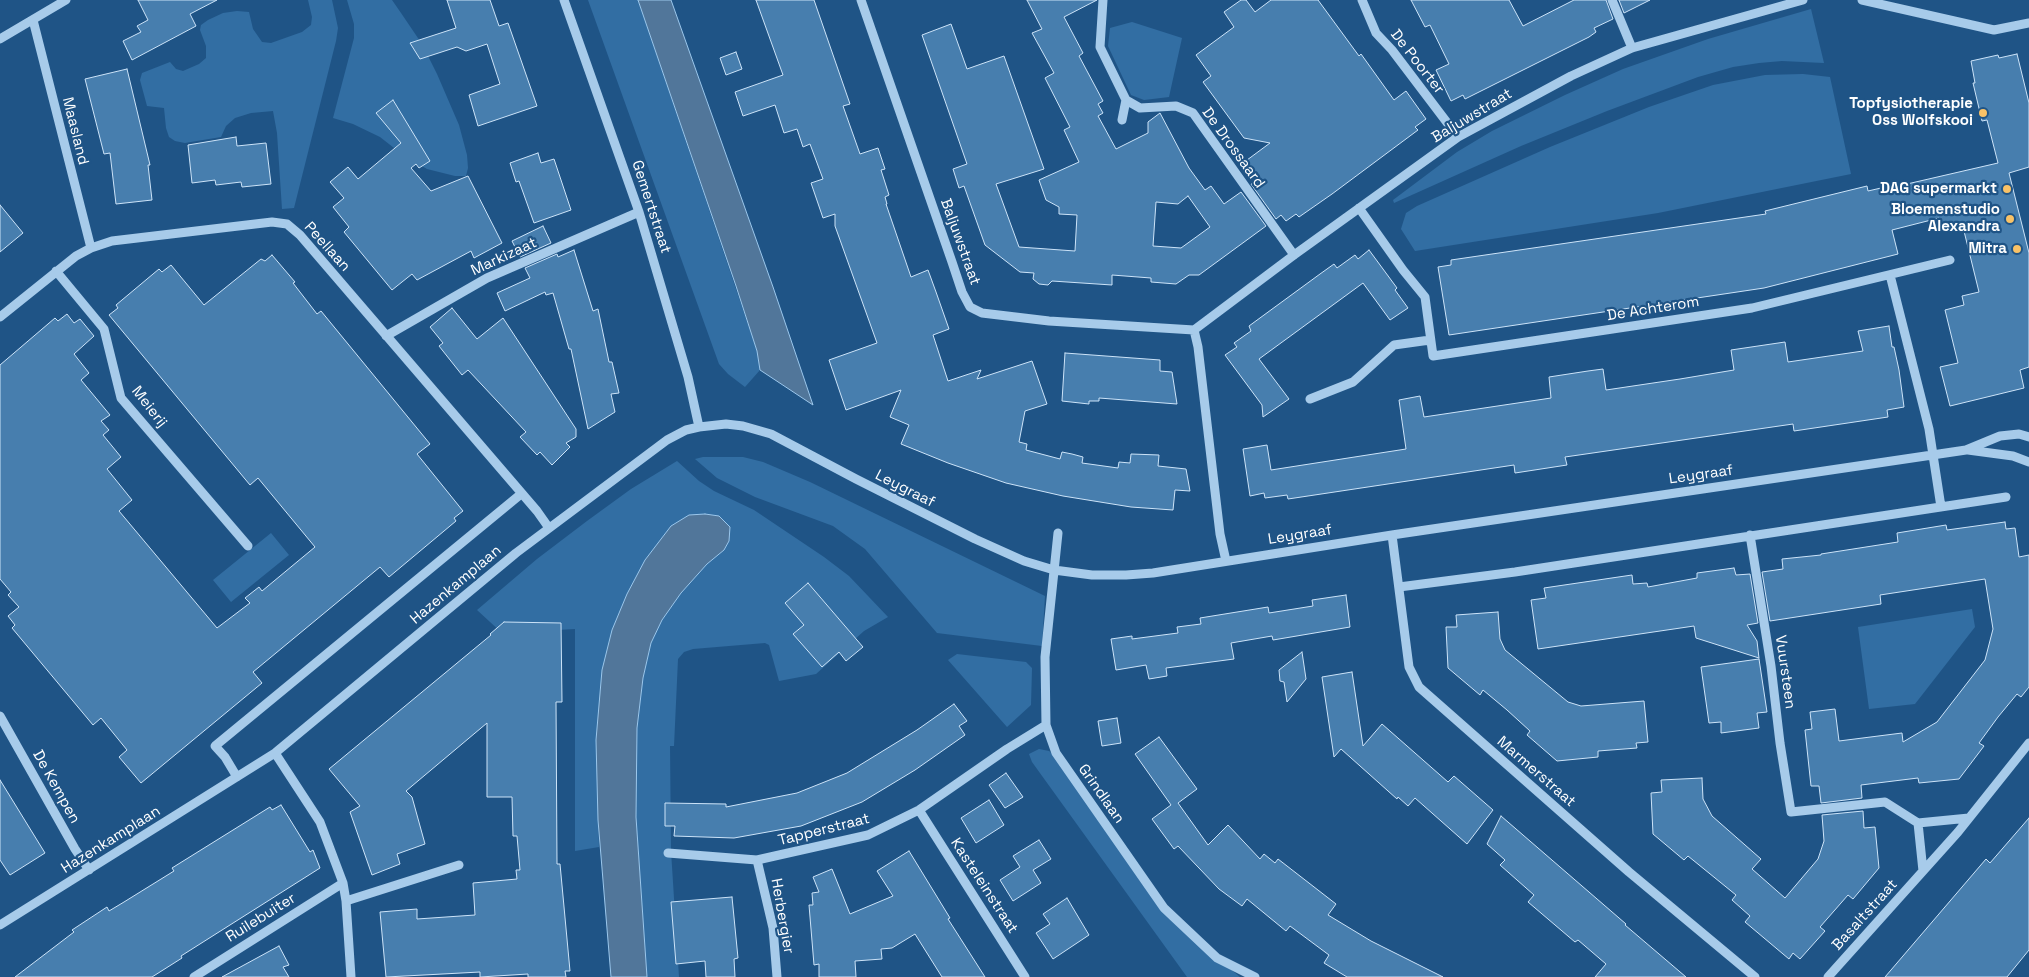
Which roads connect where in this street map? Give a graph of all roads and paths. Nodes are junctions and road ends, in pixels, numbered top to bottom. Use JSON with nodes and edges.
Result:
{"nodes":[{"id":1,"x":66,"y":0,"type":"edge"},
{"id":2,"x":564,"y":0,"type":"edge"},
{"id":3,"x":861,"y":0,"type":"edge"},
{"id":4,"x":1103,"y":0,"type":"edge"},
{"id":5,"x":1362,"y":0,"type":"edge"},
{"id":6,"x":1612,"y":0,"type":"edge"},
{"id":7,"x":1803,"y":0,"type":"edge"},
{"id":8,"x":1862,"y":0,"type":"edge"},
{"id":9,"x":32,"y":20,"type":"junction"},
{"id":10,"x":2029,"y":23,"type":"edge"},
{"id":11,"x":0,"y":39,"type":"edge"},
{"id":12,"x":1632,"y":48,"type":"junction"},
{"id":13,"x":1126,"y":100,"type":"junction"},
{"id":14,"x":1122,"y":120,"type":"dead end"},
{"id":15,"x":1458,"y":137,"type":"junction"},
{"id":16,"x":1359,"y":208,"type":"junction"},
{"id":17,"x":639,"y":212,"type":"junction"},
{"id":18,"x":90,"y":248,"type":"junction"},
{"id":19,"x":1294,"y":255,"type":"junction"},
{"id":20,"x":1950,"y":260,"type":"dead end"},
{"id":21,"x":56,"y":271,"type":"junction"},
{"id":22,"x":1890,"y":275,"type":"junction"},
{"id":23,"x":0,"y":317,"type":"edge"},
{"id":24,"x":1194,"y":330,"type":"junction"},
{"id":25,"x":386,"y":336,"type":"junction"},
{"id":26,"x":1430,"y":340,"type":"junction"},
{"id":27,"x":1310,"y":399,"type":"dead end"},
{"id":28,"x":699,"y":427,"type":"junction"},
{"id":29,"x":2029,"y":437,"type":"edge"},
{"id":30,"x":1966,"y":450,"type":"junction"},
{"id":31,"x":1933,"y":455,"type":"junction"},
{"id":32,"x":2029,"y":462,"type":"edge"},
{"id":33,"x":522,"y":494,"type":"junction"},
{"id":34,"x":2006,"y":497,"type":"dead end"},
{"id":35,"x":1941,"y":507,"type":"junction"},
{"id":36,"x":549,"y":528,"type":"junction"},
{"id":37,"x":1058,"y":532,"type":"dead end"},
{"id":38,"x":1392,"y":535,"type":"junction"},
{"id":39,"x":1750,"y":535,"type":"junction"},
{"id":40,"x":248,"y":546,"type":"dead end"},
{"id":41,"x":1226,"y":561,"type":"junction"},
{"id":42,"x":1054,"y":570,"type":"junction"},
{"id":43,"x":1399,"y":587,"type":"junction"},
{"id":44,"x":0,"y":716,"type":"edge"},
{"id":45,"x":1046,"y":725,"type":"junction"},
{"id":46,"x":2029,"y":743,"type":"edge"},
{"id":47,"x":275,"y":753,"type":"junction"},
{"id":48,"x":237,"y":777,"type":"junction"},
{"id":49,"x":919,"y":810,"type":"junction"},
{"id":50,"x":1969,"y":818,"type":"junction"},
{"id":51,"x":1918,"y":823,"type":"junction"},
{"id":52,"x":668,"y":853,"type":"dead end"},
{"id":53,"x":757,"y":860,"type":"junction"},
{"id":54,"x":459,"y":865,"type":"dead end"},
{"id":55,"x":89,"y":870,"type":"junction"},
{"id":56,"x":1923,"y":871,"type":"junction"},
{"id":57,"x":343,"y":883,"type":"junction"},
{"id":58,"x":346,"y":901,"type":"junction"},
{"id":59,"x":0,"y":925,"type":"edge"},
{"id":60,"x":194,"y":977,"type":"edge"},
{"id":61,"x":351,"y":977,"type":"edge"},
{"id":62,"x":777,"y":977,"type":"edge"},
{"id":63,"x":1025,"y":977,"type":"edge"},
{"id":64,"x":1255,"y":977,"type":"edge"},
{"id":65,"x":1755,"y":977,"type":"edge"},
{"id":66,"x":1828,"y":977,"type":"edge"}],
"edges":[{"from":1,"to":9,"type":"street"},
{"from":2,"to":17,"type":"street","name":"Gemertstraat"},
{"from":3,"to":24,"type":"street","name":"Baljuwstraat"},
{"from":4,"to":13,"type":"street"},
{"from":5,"to":15,"type":"street","name":"De Poorter"},
{"from":6,"to":12,"type":"street"},
{"from":7,"to":12,"type":"street","name":"Baljuwstraat"},
{"from":8,"to":10,"type":"street"},
{"from":9,"to":11,"type":"street"},
{"from":9,"to":18,"type":"street","name":"Maasland"},
{"from":12,"to":15,"type":"street","name":"Baljuwstraat"},
{"from":13,"to":14,"type":"street"},
{"from":13,"to":19,"type":"street","name":"De Drossaard"},
{"from":15,"to":16,"type":"street","name":"Baljuwstraat"},
{"from":16,"to":19,"type":"street","name":"Baljuwstraat"},
{"from":16,"to":26,"type":"street"},
{"from":17,"to":25,"type":"street","name":"Markizaat"},
{"from":17,"to":28,"type":"street","name":"Gemertstraat"},
{"from":18,"to":21,"type":"street","name":"Peellaan"},
{"from":18,"to":25,"type":"street","name":"Peellaan"},
{"from":19,"to":24,"type":"street","name":"Baljuwstraat"},
{"from":20,"to":22,"type":"street","name":"De Achterom"},
{"from":21,"to":23,"type":"street","name":"Peellaan"},
{"from":21,"to":40,"type":"street","name":"Meierij"},
{"from":22,"to":26,"type":"street","name":"De Achterom"},
{"from":22,"to":31,"type":"street"},
{"from":24,"to":41,"type":"street"},
{"from":25,"to":33,"type":"street","name":"Peellaan"},
{"from":26,"to":27,"type":"street"},
{"from":28,"to":36,"type":"street","name":"Hazenkamplaan"},
{"from":28,"to":42,"type":"street","name":"Leygraaf"},
{"from":29,"to":30,"type":"street","name":"Leygraaf"},
{"from":30,"to":31,"type":"street","name":"Leygraaf"},
{"from":30,"to":32,"type":"street","name":"Leygraaf"},
{"from":31,"to":35,"type":"street"},
{"from":31,"to":38,"type":"street","name":"Leygraaf"},
{"from":33,"to":36,"type":"street","name":"Peellaan"},
{"from":33,"to":48,"type":"street","name":"Hazenkamplaan"},
{"from":34,"to":35,"type":"street"},
{"from":35,"to":39,"type":"street"},
{"from":36,"to":47,"type":"street","name":"Hazenkamplaan"},
{"from":37,"to":42,"type":"street","name":"Grindlaan"},
{"from":38,"to":41,"type":"street","name":"Leygraaf"},
{"from":38,"to":43,"type":"street","name":"Marmerstraat"},
{"from":39,"to":43,"type":"street"},
{"from":39,"to":51,"type":"street","name":"Vuursteen"},
{"from":41,"to":42,"type":"street","name":"Leygraaf"},
{"from":42,"to":45,"type":"street","name":"Grindlaan"},
{"from":43,"to":65,"type":"street","name":"Marmerstraat"},
{"from":44,"to":55,"type":"street","name":"De Kempen"},
{"from":45,"to":49,"type":"street","name":"Tapperstraat"},
{"from":45,"to":64,"type":"street","name":"Grindlaan"},
{"from":46,"to":50,"type":"street","name":"Basaltstraat"},
{"from":47,"to":48,"type":"street","name":"Hazenkamplaan"},
{"from":47,"to":57,"type":"street"},
{"from":48,"to":55,"type":"street","name":"Hazenkamplaan"},
{"from":49,"to":53,"type":"street","name":"Tapperstraat"},
{"from":49,"to":63,"type":"street","name":"Kasteleinstraat"},
{"from":50,"to":51,"type":"street"},
{"from":50,"to":56,"type":"street","name":"Basaltstraat"},
{"from":51,"to":56,"type":"street"},
{"from":52,"to":53,"type":"street","name":"Tapperstraat"},
{"from":53,"to":62,"type":"street","name":"Herbergier"},
{"from":54,"to":58,"type":"street"},
{"from":55,"to":59,"type":"street","name":"Hazenkamplaan"},
{"from":56,"to":66,"type":"street","name":"Basaltstraat"},
{"from":57,"to":58,"type":"street"},
{"from":57,"to":60,"type":"street","name":"Ruilebuiter"},
{"from":58,"to":61,"type":"street"}]}
